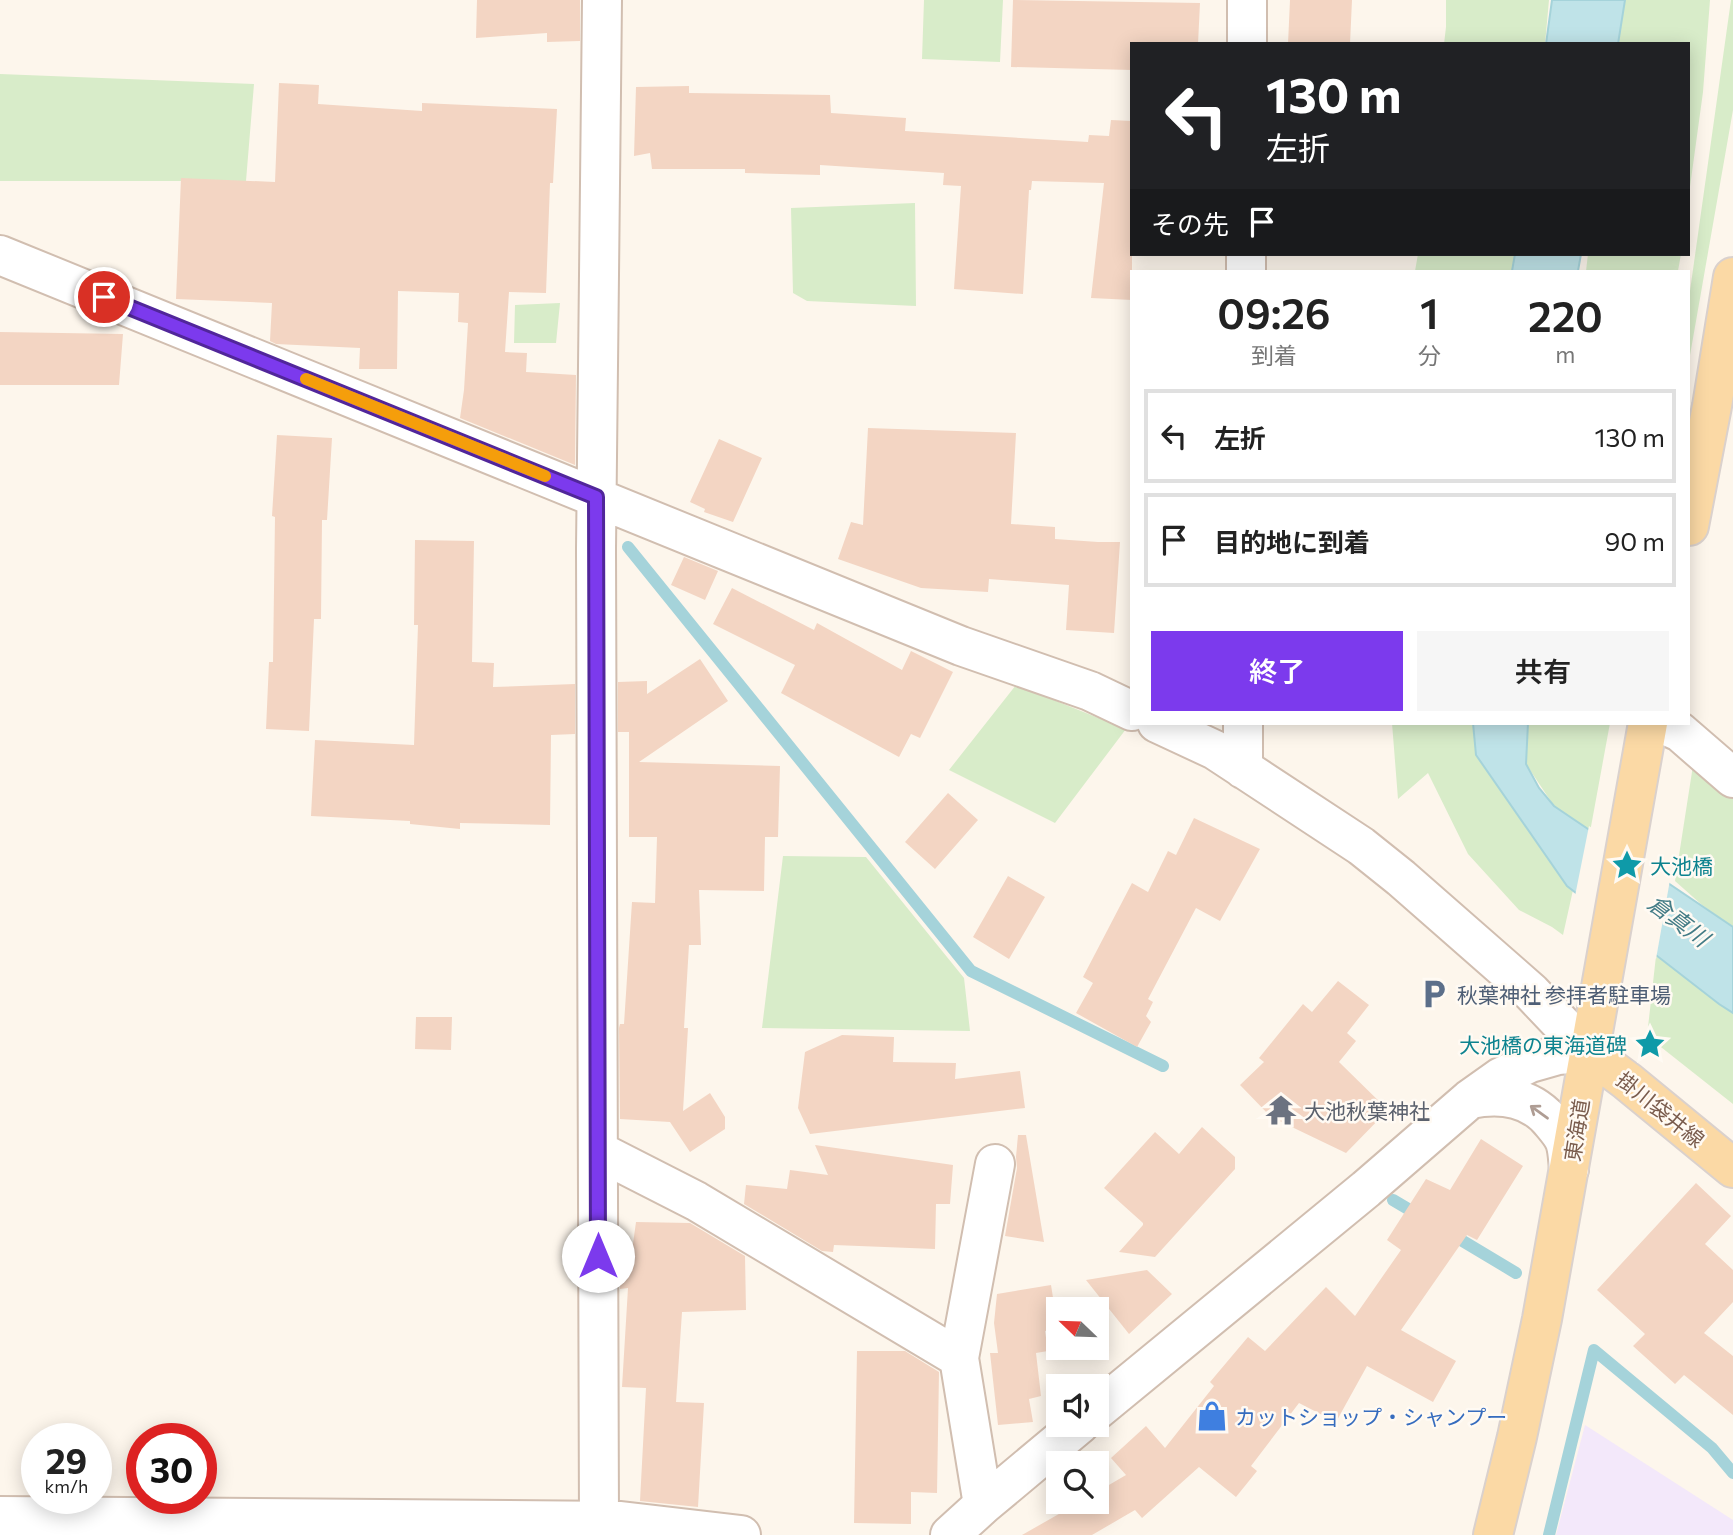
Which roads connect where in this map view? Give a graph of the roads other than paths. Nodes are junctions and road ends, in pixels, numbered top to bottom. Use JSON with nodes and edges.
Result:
{"nodes":[{"id":1,"x":602,"y":0,"type":"edge"},
{"id":2,"x":1247,"y":0,"type":"edge"},
{"id":3,"x":1247,"y":42,"type":"edge"},
{"id":4,"x":0,"y":255,"type":"edge"},
{"id":5,"x":1733,"y":277,"type":"edge"},
{"id":6,"x":1723,"y":407,"type":"edge"},
{"id":7,"x":596,"y":497,"type":"junction"},
{"id":8,"x":1690,"y":522,"type":"edge"},
{"id":9,"x":1130,"y":710,"type":"edge"},
{"id":10,"x":1161,"y":725,"type":"edge"},
{"id":11,"x":1243,"y":725,"type":"edge"},
{"id":12,"x":1650,"y":732,"type":"edge"},
{"id":13,"x":1243,"y":769,"type":"junction"},
{"id":14,"x":1733,"y":778,"type":"edge"},
{"id":15,"x":1588,"y":1052,"type":"junction"},
{"id":16,"x":1470,"y":1099,"type":"junction"},
{"id":17,"x":598,"y":1150,"type":"junction"},
{"id":18,"x":995,"y":1164,"type":"dead end"},
{"id":19,"x":1733,"y":1168,"type":"edge"},
{"id":20,"x":1569,"y":1169,"type":"junction"},
{"id":21,"x":959,"y":1358,"type":"junction"},
{"id":22,"x":1109,"y":1400,"type":"edge"},
{"id":23,"x":1065,"y":1437,"type":"edge"},
{"id":24,"x":0,"y":1516,"type":"edge"},
{"id":25,"x":599,"y":1521,"type":"junction"},
{"id":26,"x":963,"y":1526,"type":"edge"},
{"id":27,"x":419,"y":1527,"type":"edge"},
{"id":28,"x":741,"y":1535,"type":"edge"},
{"id":29,"x":1493,"y":1535,"type":"edge"}],
"edges":[{"from":1,"to":7,"type":"street"},
{"from":2,"to":3,"type":"street"},
{"from":4,"to":7,"type":"street"},
{"from":5,"to":6,"type":"main road"},
{"from":6,"to":8,"type":"main road"},
{"from":7,"to":9,"type":"street"},
{"from":7,"to":17,"type":"street"},
{"from":10,"to":13,"type":"street"},
{"from":11,"to":13,"type":"street"},
{"from":12,"to":14,"type":"street"},
{"from":12,"to":15,"type":"main road","name":"東海道"},
{"from":13,"to":15,"type":"street"},
{"from":15,"to":16,"type":"street"},
{"from":15,"to":19,"type":"main road","name":"掛川袋井線"},
{"from":15,"to":20,"type":"main road","name":"東海道"},
{"from":20,"to":16,"type":"street","one_way":true},
{"from":16,"to":22,"type":"street"},
{"from":17,"to":21,"type":"street"},
{"from":17,"to":25,"type":"street"},
{"from":18,"to":21,"type":"street"},
{"from":20,"to":29,"type":"main road","name":"東海道"},
{"from":21,"to":26,"type":"street"},
{"from":23,"to":26,"type":"street"},
{"from":24,"to":27,"type":"street"},
{"from":25,"to":27,"type":"street"},
{"from":25,"to":28,"type":"street"}]}
